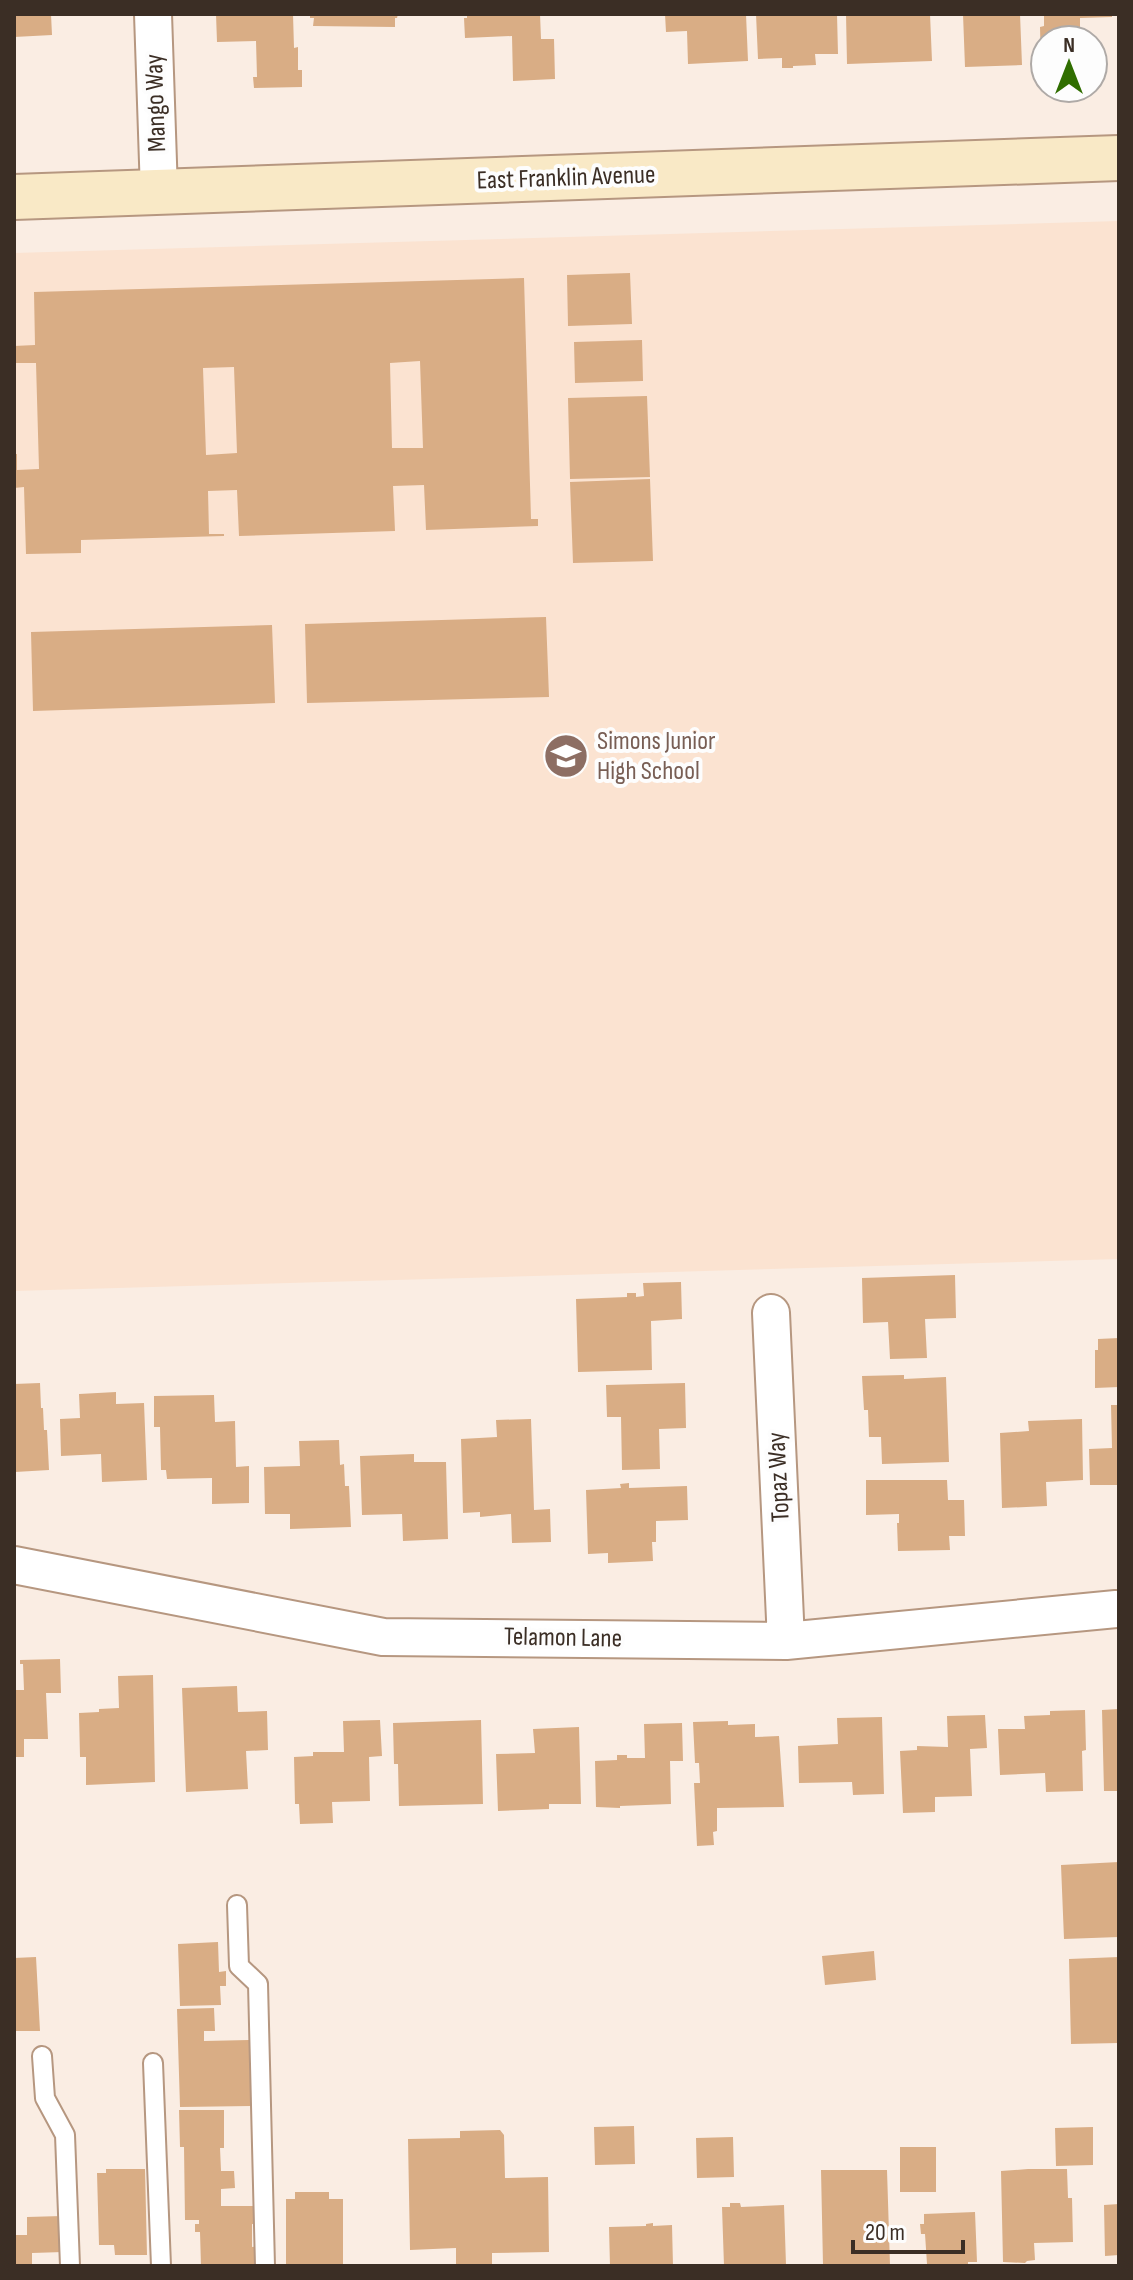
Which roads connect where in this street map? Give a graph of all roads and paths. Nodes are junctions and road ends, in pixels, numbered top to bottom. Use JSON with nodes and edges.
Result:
{"nodes":[{"id":1,"x":153,"y":14,"type":"edge"},
{"id":2,"x":1119,"y":158,"type":"edge"},
{"id":3,"x":159,"y":192,"type":"junction"},
{"id":4,"x":14,"y":197,"type":"edge"},
{"id":5,"x":771,"y":1313,"type":"dead end"},
{"id":6,"x":14,"y":1565,"type":"edge"},
{"id":7,"x":1116,"y":1609,"type":"dead end"},
{"id":8,"x":786,"y":1641,"type":"junction"},
{"id":9,"x":237,"y":1905,"type":"dead end"},
{"id":10,"x":42,"y":2056,"type":"dead end"},
{"id":11,"x":153,"y":2063,"type":"dead end"},
{"id":12,"x":70,"y":2266,"type":"edge"},
{"id":13,"x":161,"y":2266,"type":"edge"},
{"id":14,"x":265,"y":2266,"type":"edge"}],
"edges":[{"from":1,"to":3,"type":"street","name":"Mango Way"},
{"from":2,"to":3,"type":"street","name":"East Franklin Avenue"},
{"from":3,"to":4,"type":"street","name":"East Franklin Avenue"},
{"from":5,"to":8,"type":"street","name":"Topaz Way"},
{"from":6,"to":8,"type":"street","name":"Telamon Lane"},
{"from":7,"to":8,"type":"street","name":"Telamon Lane"},
{"from":9,"to":14,"type":"lane"},
{"from":10,"to":12,"type":"lane"},
{"from":11,"to":13,"type":"lane"}]}
